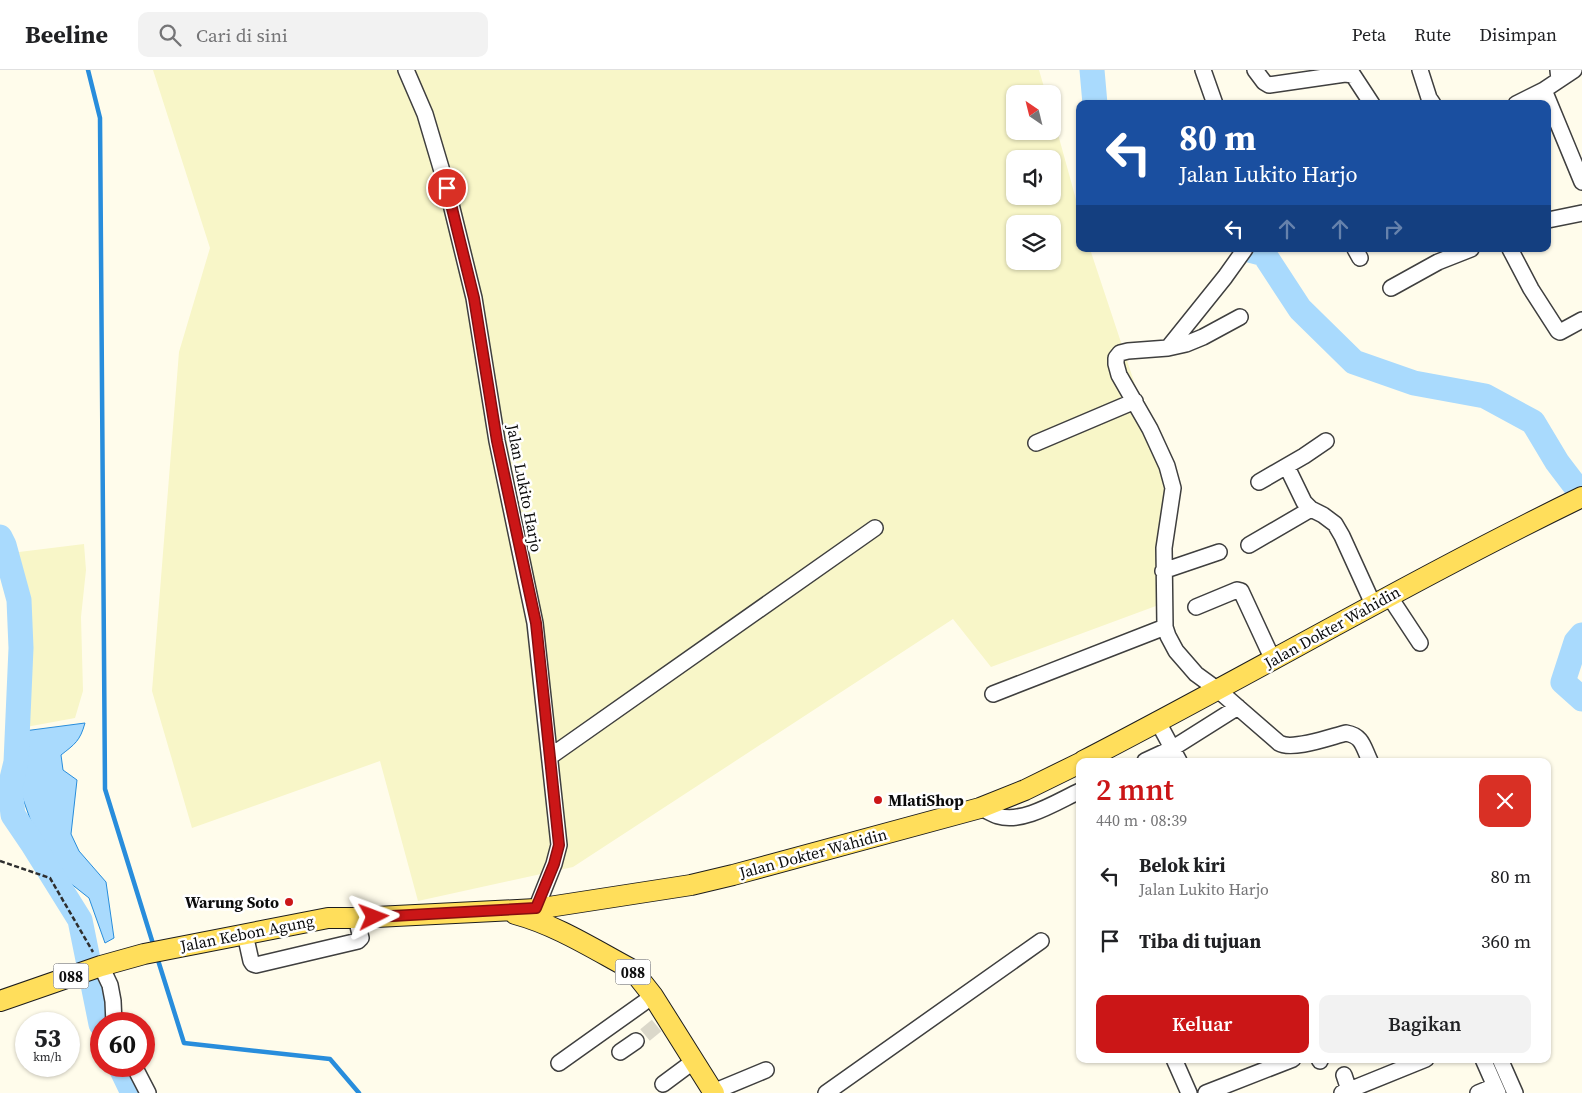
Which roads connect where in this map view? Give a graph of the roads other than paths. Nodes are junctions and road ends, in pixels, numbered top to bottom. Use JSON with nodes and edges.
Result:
{"nodes":[{"id":1,"x":406,"y":70,"type":"edge"},
{"id":2,"x":1203,"y":70,"type":"edge"},
{"id":3,"x":1255,"y":70,"type":"edge"},
{"id":4,"x":1420,"y":70,"type":"edge"},
{"id":5,"x":1574,"y":70,"type":"edge"},
{"id":6,"x":1559,"y":75,"type":"edge"},
{"id":7,"x":1544,"y":90,"type":"junction"},
{"id":8,"x":1214,"y":100,"type":"edge"},
{"id":9,"x":1369,"y":100,"type":"edge"},
{"id":10,"x":1430,"y":100,"type":"edge"},
{"id":11,"x":1524,"y":100,"type":"edge"},
{"id":12,"x":1548,"y":100,"type":"edge"},
{"id":13,"x":1551,"y":107,"type":"edge"},
{"id":14,"x":1582,"y":182,"type":"edge"},
{"id":15,"x":1582,"y":213,"type":"edge"},
{"id":16,"x":1551,"y":219,"type":"edge"},
{"id":17,"x":1243,"y":252,"type":"edge"},
{"id":18,"x":1463,"y":252,"type":"edge"},
{"id":19,"x":1512,"y":252,"type":"edge"},
{"id":20,"x":1391,"y":288,"type":"dead end"},
{"id":21,"x":1240,"y":317,"type":"dead end"},
{"id":22,"x":1582,"y":320,"type":"edge"},
{"id":23,"x":1168,"y":348,"type":"junction"},
{"id":24,"x":1135,"y":401,"type":"junction"},
{"id":25,"x":1326,"y":441,"type":"dead end"},
{"id":26,"x":1036,"y":443,"type":"dead end"},
{"id":27,"x":1287,"y":467,"type":"junction"},
{"id":28,"x":1259,"y":482,"type":"dead end"},
{"id":29,"x":1582,"y":497,"type":"edge"},
{"id":30,"x":1311,"y":509,"type":"junction"},
{"id":31,"x":875,"y":528,"type":"dead end"},
{"id":32,"x":1249,"y":546,"type":"dead end"},
{"id":33,"x":1219,"y":552,"type":"dead end"},
{"id":34,"x":1163,"y":571,"type":"junction"},
{"id":35,"x":1381,"y":600,"type":"junction"},
{"id":36,"x":1196,"y":607,"type":"dead end"},
{"id":37,"x":1165,"y":627,"type":"junction"},
{"id":38,"x":1420,"y":643,"type":"dead end"},
{"id":39,"x":1273,"y":660,"type":"junction"},
{"id":40,"x":1218,"y":690,"type":"junction"},
{"id":41,"x":993,"y":694,"type":"dead end"},
{"id":42,"x":1238,"y":707,"type":"junction"},
{"id":43,"x":1158,"y":722,"type":"junction"},
{"id":44,"x":1176,"y":755,"type":"edge"},
{"id":45,"x":550,"y":756,"type":"junction"},
{"id":46,"x":1090,"y":758,"type":"edge"},
{"id":47,"x":1160,"y":758,"type":"edge"},
{"id":48,"x":1369,"y":758,"type":"edge"},
{"id":49,"x":1076,"y":765,"type":"edge"},
{"id":50,"x":1076,"y":796,"type":"edge"},
{"id":51,"x":980,"y":808,"type":"junction"},
{"id":52,"x":535,"y":914,"type":"junction"},
{"id":53,"x":356,"y":918,"type":"junction"},
{"id":54,"x":245,"y":934,"type":"junction"},
{"id":55,"x":1041,"y":942,"type":"dead end"},
{"id":56,"x":101,"y":966,"type":"junction"},
{"id":57,"x":654,"y":996,"type":"junction"},
{"id":58,"x":0,"y":1002,"type":"edge"},
{"id":59,"x":113,"y":1012,"type":"edge"},
{"id":60,"x":640,"y":1038,"type":"tunnel mouth"},
{"id":61,"x":620,"y":1052,"type":"dead end"},
{"id":62,"x":694,"y":1062,"type":"junction"},
{"id":63,"x":559,"y":1063,"type":"dead end"},
{"id":64,"x":1176,"y":1063,"type":"edge"},
{"id":65,"x":1283,"y":1063,"type":"edge"},
{"id":66,"x":1416,"y":1063,"type":"edge"},
{"id":67,"x":1485,"y":1063,"type":"edge"},
{"id":68,"x":1502,"y":1063,"type":"edge"},
{"id":69,"x":766,"y":1070,"type":"dead end"},
{"id":70,"x":1344,"y":1075,"type":"dead end"},
{"id":71,"x":140,"y":1077,"type":"edge"},
{"id":72,"x":663,"y":1084,"type":"dead end"},
{"id":73,"x":1496,"y":1089,"type":"edge"},
{"id":74,"x":1347,"y":1092,"type":"edge"},
{"id":75,"x":148,"y":1093,"type":"edge"},
{"id":76,"x":714,"y":1093,"type":"edge"},
{"id":77,"x":826,"y":1093,"type":"edge"},
{"id":78,"x":1189,"y":1093,"type":"edge"},
{"id":79,"x":1206,"y":1093,"type":"edge"},
{"id":80,"x":1478,"y":1093,"type":"edge"},
{"id":81,"x":1515,"y":1093,"type":"edge"}],
"edges":[{"from":1,"to":45,"type":"street","name":"Jalan Lukito Harjo"},
{"from":2,"to":8,"type":"street"},
{"from":3,"to":9,"type":"street"},
{"from":4,"to":10,"type":"street"},
{"from":5,"to":6,"type":"street"},
{"from":6,"to":7,"type":"street"},
{"from":7,"to":11,"type":"street"},
{"from":7,"to":12,"type":"street"},
{"from":13,"to":14,"type":"street"},
{"from":15,"to":16,"type":"street"},
{"from":17,"to":23,"type":"street"},
{"from":18,"to":20,"type":"street"},
{"from":19,"to":22,"type":"street"},
{"from":21,"to":23,"type":"street"},
{"from":23,"to":24,"type":"street"},
{"from":24,"to":26,"type":"street"},
{"from":24,"to":34,"type":"street"},
{"from":25,"to":27,"type":"street"},
{"from":27,"to":28,"type":"street"},
{"from":27,"to":30,"type":"street"},
{"from":29,"to":35,"type":"main road","name":"Jalan Dokter Wahidin"},
{"from":30,"to":32,"type":"street"},
{"from":30,"to":35,"type":"street"},
{"from":31,"to":45,"type":"street"},
{"from":33,"to":34,"type":"street"},
{"from":34,"to":37,"type":"street"},
{"from":35,"to":38,"type":"street"},
{"from":35,"to":39,"type":"main road","name":"Jalan Dokter Wahidin"},
{"from":36,"to":39,"type":"street"},
{"from":37,"to":40,"type":"street"},
{"from":37,"to":41,"type":"street"},
{"from":39,"to":40,"type":"main road","name":"Jalan Dokter Wahidin"},
{"from":40,"to":42,"type":"street"},
{"from":40,"to":43,"type":"main road","name":"Jalan Dokter Wahidin"},
{"from":42,"to":44,"type":"street"},
{"from":42,"to":48,"type":"street"},
{"from":43,"to":44,"type":"street"},
{"from":43,"to":46,"type":"main road","name":"Jalan Dokter Wahidin"},
{"from":44,"to":47,"type":"street"},
{"from":45,"to":52,"type":"street","name":"Jalan Lukito Harjo"},
{"from":49,"to":51,"type":"main road","name":"Jalan Dokter Wahidin"},
{"from":50,"to":51,"type":"street"},
{"from":51,"to":52,"type":"main road","name":"Jalan Dokter Wahidin"},
{"from":52,"to":53,"type":"main road","name":"Jalan Kebon Agung","number":"088"},
{"from":52,"to":57,"type":"main road","name":"Jalan Kebon Agung","number":"088"},
{"from":53,"to":54,"type":"main road","name":"Jalan Kebon Agung","number":"088"},
{"from":53,"to":54,"type":"street"},
{"from":54,"to":56,"type":"main road","name":"Jalan Kebon Agung","number":"088"},
{"from":55,"to":77,"type":"street"},
{"from":56,"to":58,"type":"main road","name":"Jalan Kebon Agung","number":"088"},
{"from":56,"to":59,"type":"street"},
{"from":57,"to":62,"type":"main road","name":"Jalan Kebon Agung","number":"088"},
{"from":57,"to":63,"type":"street"},
{"from":60,"to":61,"type":"street"},
{"from":62,"to":72,"type":"street"},
{"from":62,"to":76,"type":"main road","name":"Jalan Kebon Agung","number":"088"},
{"from":64,"to":78,"type":"street"},
{"from":65,"to":79,"type":"street"},
{"from":66,"to":74,"type":"street"},
{"from":67,"to":73,"type":"street"},
{"from":68,"to":81,"type":"street"},
{"from":69,"to":76,"type":"street"},
{"from":70,"to":74,"type":"street"},
{"from":71,"to":75,"type":"street"},
{"from":73,"to":80,"type":"street"}]}
